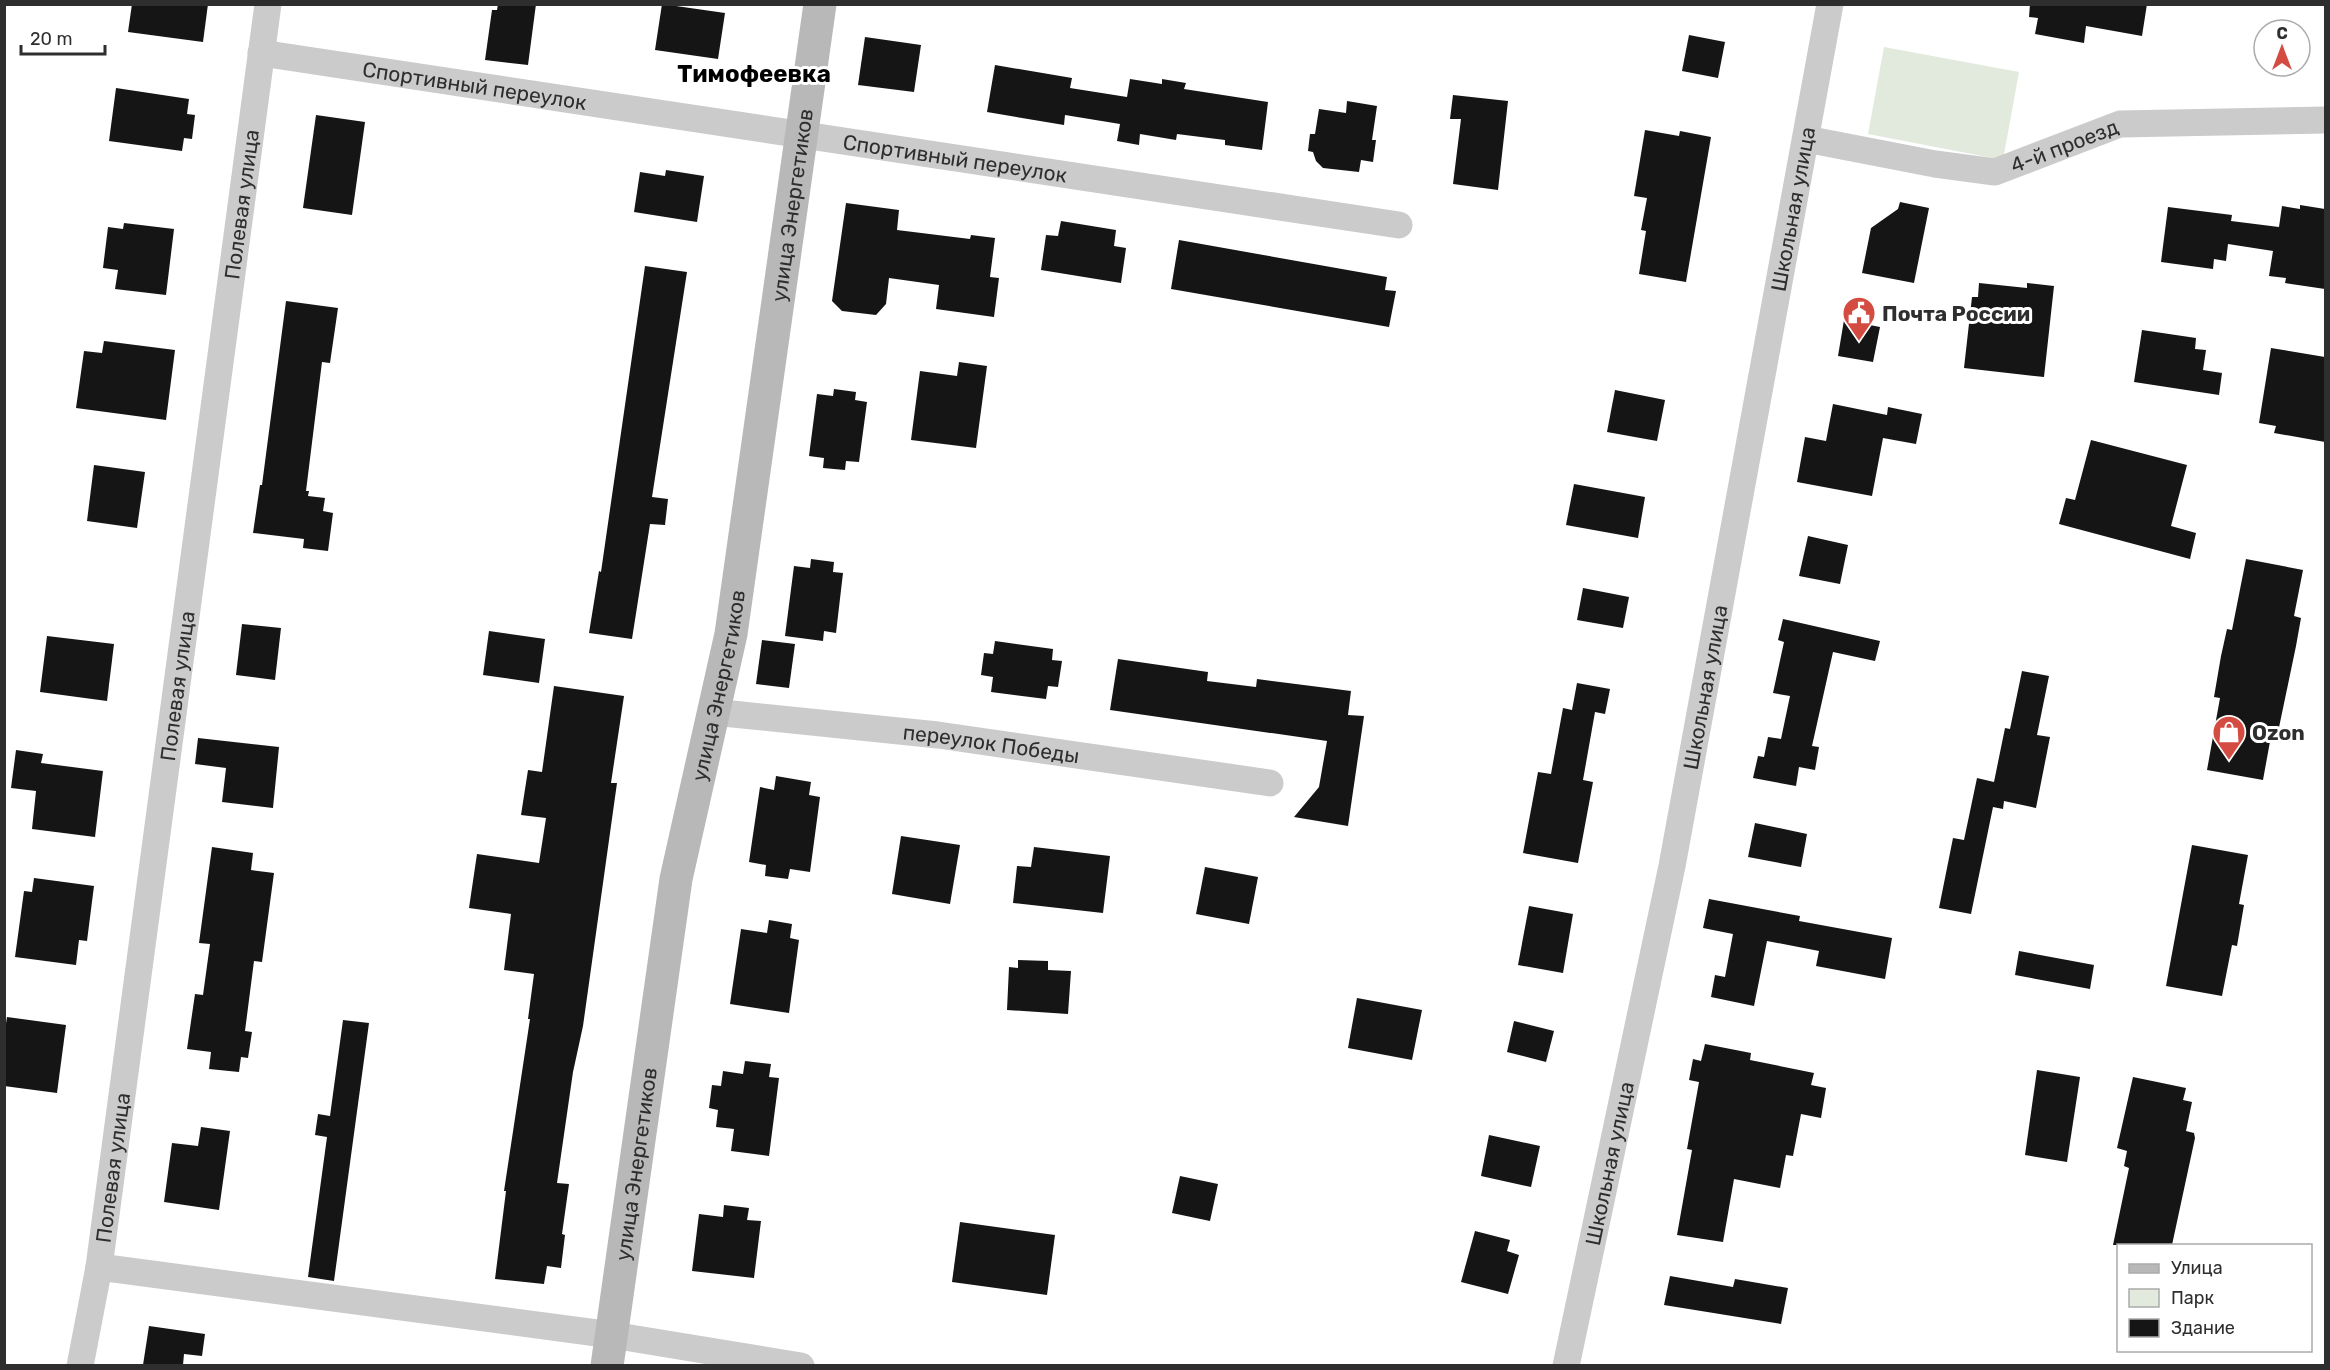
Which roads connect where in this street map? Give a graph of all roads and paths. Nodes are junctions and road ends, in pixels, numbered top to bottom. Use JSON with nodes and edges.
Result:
{"nodes":[{"id":1,"x":268,"y":4,"type":"edge"},
{"id":2,"x":820,"y":4,"type":"edge"},
{"id":3,"x":1830,"y":4,"type":"edge"},
{"id":4,"x":261,"y":53,"type":"junction"},
{"id":5,"x":2325,"y":120,"type":"edge"},
{"id":6,"x":802,"y":134,"type":"junction"},
{"id":7,"x":1806,"y":139,"type":"junction"},
{"id":8,"x":1399,"y":225,"type":"dead end"},
{"id":9,"x":712,"y":712,"type":"junction"},
{"id":10,"x":1270,"y":783,"type":"dead end"},
{"id":11,"x":99,"y":1267,"type":"junction"},
{"id":12,"x":609,"y":1350,"type":"edge"},
{"id":13,"x":80,"y":1365,"type":"edge"},
{"id":14,"x":801,"y":1365,"type":"edge"},
{"id":15,"x":1566,"y":1365,"type":"edge"}],
"edges":[{"from":1,"to":4,"type":"street","name":"Полевая улица"},
{"from":2,"to":6,"type":"street","name":"улица Энергетиков"},
{"from":3,"to":7,"type":"street","name":"Школьная улица"},
{"from":4,"to":6,"type":"street","name":"Спортивный переулок"},
{"from":4,"to":11,"type":"street","name":"Полевая улица"},
{"from":5,"to":7,"type":"street","name":"4-й проезд"},
{"from":6,"to":8,"type":"street","name":"Спортивный переулок"},
{"from":6,"to":9,"type":"street","name":"улица Энергетиков"},
{"from":7,"to":15,"type":"street","name":"Школьная улица"},
{"from":9,"to":10,"type":"street","name":"переулок Победы"},
{"from":9,"to":12,"type":"street","name":"улица Энергетиков"},
{"from":11,"to":12,"type":"street"},
{"from":11,"to":13,"type":"street","name":"Полевая улица"},
{"from":12,"to":14,"type":"street"}]}
